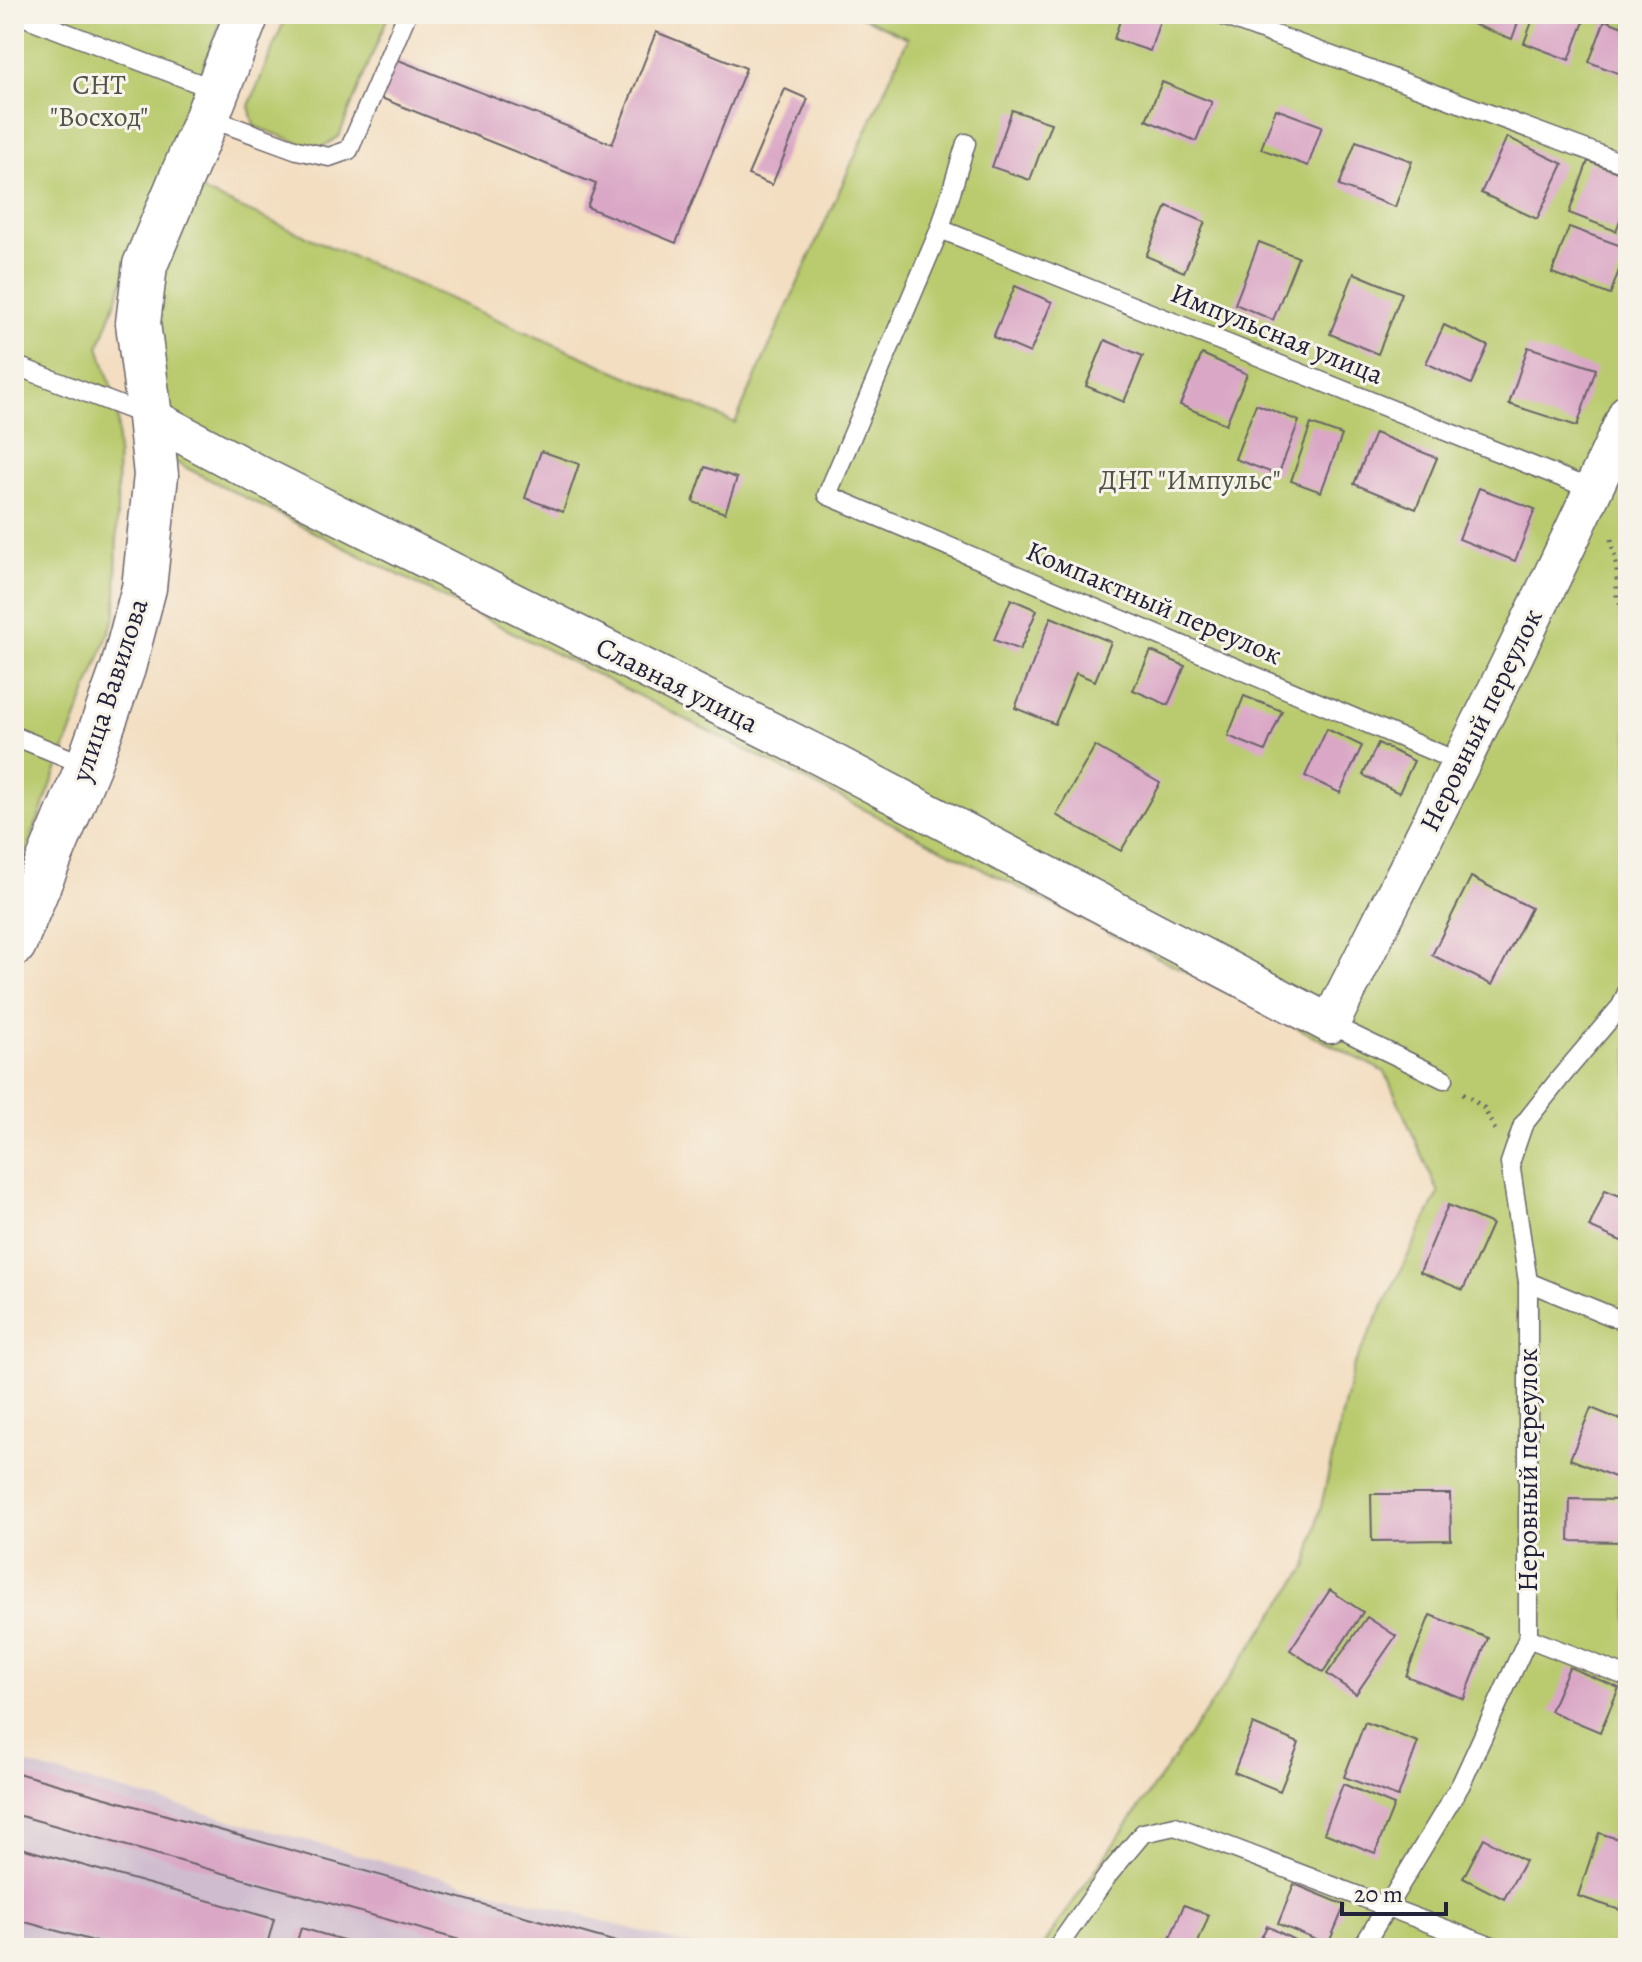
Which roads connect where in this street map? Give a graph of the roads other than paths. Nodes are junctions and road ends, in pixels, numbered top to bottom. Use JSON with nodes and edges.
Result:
{"nodes":[{"id":1,"x":17,"y":14,"type":"edge"},
{"id":2,"x":247,"y":14,"type":"edge"},
{"id":3,"x":407,"y":14,"type":"edge"},
{"id":4,"x":1218,"y":14,"type":"edge"},
{"id":5,"x":211,"y":104,"type":"junction"},
{"id":6,"x":966,"y":143,"type":"dead end"},
{"id":7,"x":1628,"y":165,"type":"edge"},
{"id":8,"x":940,"y":229,"type":"junction"},
{"id":9,"x":14,"y":365,"type":"edge"},
{"id":10,"x":1628,"y":413,"type":"edge"},
{"id":11,"x":150,"y":417,"type":"junction"},
{"id":12,"x":1588,"y":500,"type":"junction"},
{"id":13,"x":14,"y":736,"type":"edge"},
{"id":14,"x":1461,"y":763,"type":"junction"},
{"id":15,"x":88,"y":766,"type":"junction"},
{"id":16,"x":14,"y":944,"type":"edge"},
{"id":17,"x":1626,"y":1002,"type":"edge"},
{"id":18,"x":1330,"y":1024,"type":"junction"},
{"id":19,"x":1444,"y":1079,"type":"road end"},
{"id":20,"x":1528,"y":1282,"type":"junction"},
{"id":21,"x":1628,"y":1323,"type":"edge"},
{"id":22,"x":1528,"y":1638,"type":"junction"},
{"id":23,"x":1628,"y":1677,"type":"edge"},
{"id":24,"x":1387,"y":1908,"type":"junction"},
{"id":25,"x":1057,"y":1948,"type":"edge"},
{"id":26,"x":1362,"y":1948,"type":"edge"},
{"id":27,"x":1495,"y":1948,"type":"edge"}],
"edges":[{"from":1,"to":5,"type":"lane"},
{"from":2,"to":5,"type":"street","name":"улица Вавилова"},
{"from":3,"to":5,"type":"lane"},
{"from":4,"to":7,"type":"lane"},
{"from":5,"to":11,"type":"street","name":"улица Вавилова"},
{"from":6,"to":8,"type":"lane"},
{"from":8,"to":12,"type":"lane","name":"Импульсная улица"},
{"from":8,"to":14,"type":"lane","name":"Компактный переулок"},
{"from":9,"to":11,"type":"lane","name":"Славная улица"},
{"from":10,"to":12,"type":"street","name":"Неровный переулок"},
{"from":11,"to":15,"type":"street","name":"улица Вавилова"},
{"from":11,"to":18,"type":"street","name":"Славная улица"},
{"from":12,"to":14,"type":"street","name":"Неровный переулок"},
{"from":13,"to":15,"type":"lane"},
{"from":14,"to":18,"type":"street","name":"Неровный переулок"},
{"from":15,"to":16,"type":"street","name":"улица Вавилова"},
{"from":17,"to":20,"type":"lane","name":"Неровный переулок"},
{"from":18,"to":19,"type":"lane"},
{"from":20,"to":21,"type":"lane"},
{"from":20,"to":22,"type":"lane","name":"Неровный переулок"},
{"from":22,"to":23,"type":"lane"},
{"from":22,"to":24,"type":"lane","name":"Неровный переулок"},
{"from":24,"to":25,"type":"lane"},
{"from":24,"to":26,"type":"lane","name":"Неровный переулок"},
{"from":24,"to":27,"type":"lane"}]}
